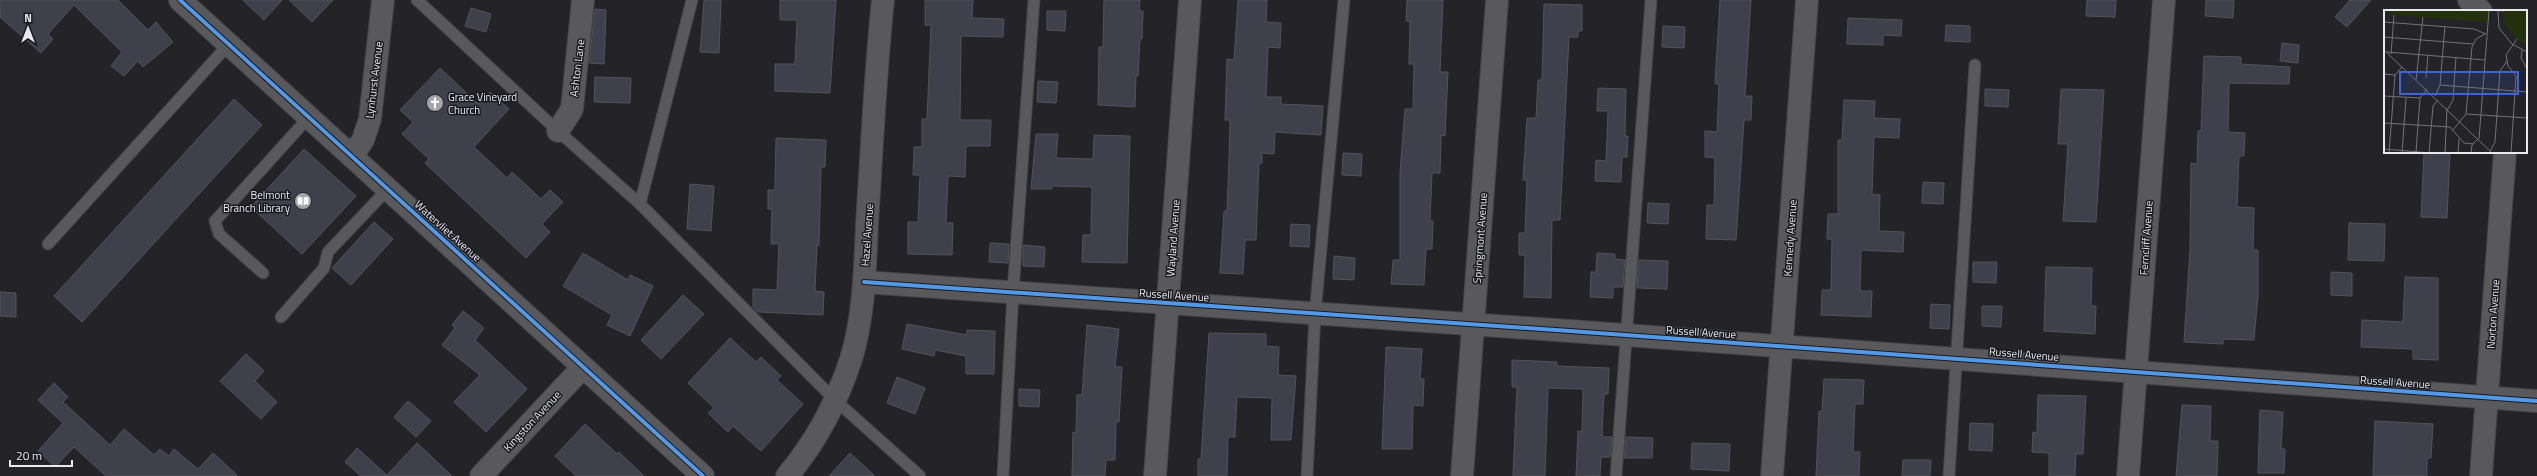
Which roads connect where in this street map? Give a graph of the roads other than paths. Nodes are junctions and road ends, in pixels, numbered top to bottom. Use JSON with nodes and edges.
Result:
{"nodes":[{"id":1,"x":180,"y":0,"type":"edge"},
{"id":2,"x":383,"y":0,"type":"edge"},
{"id":3,"x":416,"y":0,"type":"edge"},
{"id":4,"x":583,"y":0,"type":"edge"},
{"id":5,"x":692,"y":0,"type":"edge"},
{"id":6,"x":882,"y":0,"type":"edge"},
{"id":7,"x":1034,"y":0,"type":"edge"},
{"id":8,"x":1190,"y":0,"type":"edge"},
{"id":9,"x":1344,"y":0,"type":"edge"},
{"id":10,"x":1498,"y":0,"type":"edge"},
{"id":11,"x":1651,"y":0,"type":"edge"},
{"id":12,"x":1808,"y":0,"type":"edge"},
{"id":13,"x":2164,"y":0,"type":"edge"},
{"id":14,"x":2469,"y":0,"type":"edge"},
{"id":15,"x":2480,"y":10,"type":"edge"},
{"id":16,"x":229,"y":44,"type":"junction"},
{"id":17,"x":1975,"y":65,"type":"dead end"},
{"id":18,"x":309,"y":117,"type":"junction"},
{"id":19,"x":558,"y":132,"type":"junction"},
{"id":20,"x":2505,"y":153,"type":"edge"},
{"id":21,"x":352,"y":156,"type":"junction"},
{"id":22,"x":388,"y":189,"type":"junction"},
{"id":23,"x":640,"y":204,"type":"junction"},
{"id":24,"x":48,"y":244,"type":"dead end"},
{"id":25,"x":263,"y":273,"type":"dead end"},
{"id":26,"x":864,"y":282,"type":"junction"},
{"id":27,"x":1013,"y":292,"type":"junction"},
{"id":28,"x":1169,"y":304,"type":"junction"},
{"id":29,"x":1315,"y":314,"type":"junction"},
{"id":30,"x":281,"y":317,"type":"dead end"},
{"id":31,"x":1473,"y":325,"type":"junction"},
{"id":32,"x":1626,"y":336,"type":"junction"},
{"id":33,"x":1782,"y":346,"type":"junction"},
{"id":34,"x":1958,"y":358,"type":"junction"},
{"id":35,"x":584,"y":367,"type":"junction"},
{"id":36,"x":2136,"y":373,"type":"junction"},
{"id":37,"x":2487,"y":397,"type":"junction"},
{"id":38,"x":835,"y":400,"type":"junction"},
{"id":39,"x":2537,"y":401,"type":"edge"},
{"id":40,"x":481,"y":476,"type":"edge"},
{"id":41,"x":703,"y":476,"type":"edge"},
{"id":42,"x":787,"y":476,"type":"edge"},
{"id":43,"x":920,"y":476,"type":"edge"},
{"id":44,"x":1003,"y":476,"type":"edge"},
{"id":45,"x":1155,"y":476,"type":"edge"},
{"id":46,"x":1307,"y":476,"type":"edge"},
{"id":47,"x":1462,"y":476,"type":"edge"},
{"id":48,"x":1616,"y":476,"type":"edge"},
{"id":49,"x":1772,"y":476,"type":"edge"},
{"id":50,"x":1949,"y":476,"type":"edge"},
{"id":51,"x":2128,"y":476,"type":"edge"},
{"id":52,"x":2481,"y":476,"type":"edge"}],
"edges":[{"from":1,"to":16,"type":"street","name":"Watervliet Avenue"},
{"from":2,"to":21,"type":"street","name":"Lynhurst Avenue"},
{"from":3,"to":19,"type":"lane"},
{"from":4,"to":19,"type":"street","name":"Ashton Lane"},
{"from":5,"to":23,"type":"lane"},
{"from":6,"to":26,"type":"street","name":"Hazel Avenue"},
{"from":7,"to":27,"type":"lane"},
{"from":8,"to":28,"type":"street","name":"Wayland Avenue"},
{"from":9,"to":29,"type":"lane"},
{"from":10,"to":31,"type":"street","name":"Springmont Avenue"},
{"from":11,"to":32,"type":"lane"},
{"from":12,"to":33,"type":"street","name":"Kennedy Avenue"},
{"from":13,"to":36,"type":"street","name":"Ferncliff Avenue"},
{"from":14,"to":15,"type":"street"},
{"from":16,"to":18,"type":"street","name":"Watervliet Avenue"},
{"from":16,"to":24,"type":"lane"},
{"from":17,"to":34,"type":"lane"},
{"from":18,"to":21,"type":"street","name":"Watervliet Avenue"},
{"from":18,"to":25,"type":"lane"},
{"from":19,"to":23,"type":"lane"},
{"from":20,"to":37,"type":"street","name":"Norton Avenue"},
{"from":21,"to":22,"type":"street","name":"Watervliet Avenue"},
{"from":22,"to":30,"type":"lane"},
{"from":22,"to":35,"type":"street","name":"Watervliet Avenue"},
{"from":23,"to":38,"type":"lane"},
{"from":26,"to":27,"type":"street","name":"Russell Avenue"},
{"from":26,"to":38,"type":"street","name":"Hazel Avenue"},
{"from":27,"to":28,"type":"street","name":"Russell Avenue"},
{"from":27,"to":44,"type":"lane"},
{"from":28,"to":29,"type":"street","name":"Russell Avenue"},
{"from":28,"to":45,"type":"street","name":"Wayland Avenue"},
{"from":29,"to":31,"type":"street","name":"Russell Avenue"},
{"from":29,"to":46,"type":"lane"},
{"from":31,"to":32,"type":"street","name":"Russell Avenue"},
{"from":31,"to":47,"type":"street","name":"Springmont Avenue"},
{"from":32,"to":33,"type":"street","name":"Russell Avenue"},
{"from":32,"to":48,"type":"lane"},
{"from":33,"to":34,"type":"street","name":"Russell Avenue"},
{"from":33,"to":49,"type":"street","name":"Kennedy Avenue"},
{"from":34,"to":36,"type":"street","name":"Russell Avenue"},
{"from":34,"to":50,"type":"lane"},
{"from":35,"to":40,"type":"street","name":"Kingston Avenue"},
{"from":35,"to":41,"type":"street","name":"Watervliet Avenue"},
{"from":36,"to":37,"type":"street","name":"Russell Avenue"},
{"from":36,"to":51,"type":"street","name":"Ferncliff Avenue"},
{"from":37,"to":39,"type":"street","name":"Russell Avenue"},
{"from":37,"to":52,"type":"street","name":"Norton Avenue"},
{"from":38,"to":42,"type":"street","name":"Hazel Avenue"},
{"from":38,"to":43,"type":"lane"}]}
